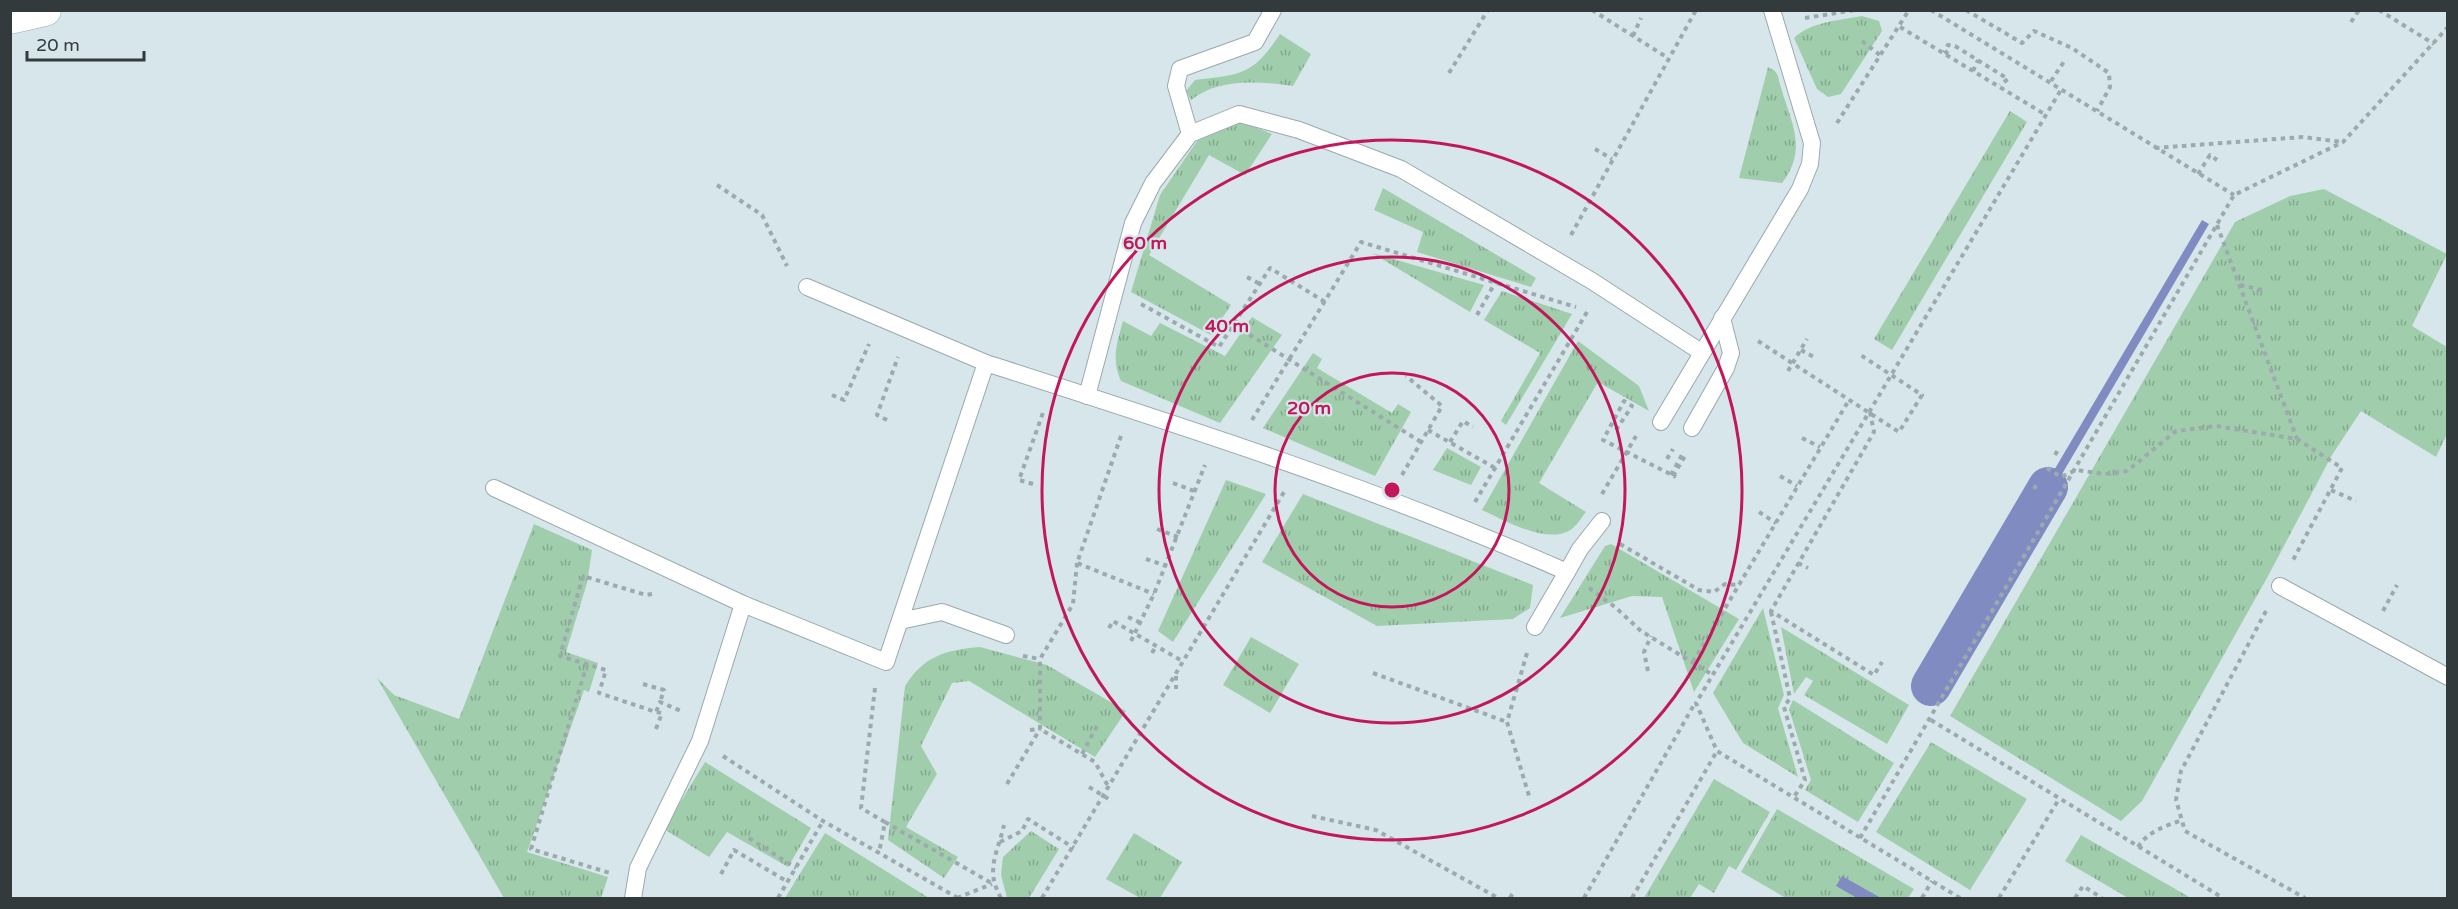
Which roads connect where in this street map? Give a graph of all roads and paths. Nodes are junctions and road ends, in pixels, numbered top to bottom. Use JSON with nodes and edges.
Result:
{"nodes":[{"id":1,"x":45,"y":10,"type":"edge"},
{"id":2,"x":1273,"y":10,"type":"edge"},
{"id":3,"x":1488,"y":10,"type":"edge"},
{"id":4,"x":1592,"y":10,"type":"edge"},
{"id":5,"x":1772,"y":10,"type":"edge"},
{"id":6,"x":1855,"y":10,"type":"edge"},
{"id":7,"x":1909,"y":10,"type":"edge"},
{"id":8,"x":1931,"y":10,"type":"edge"},
{"id":9,"x":1966,"y":10,"type":"edge"},
{"id":10,"x":2359,"y":10,"type":"edge"},
{"id":11,"x":2379,"y":10,"type":"edge"},
{"id":12,"x":10,"y":18,"type":"edge"},
{"id":13,"x":1641,"y":18,"type":"dead end"},
{"id":14,"x":1798,"y":20,"type":"dead end"},
{"id":15,"x":2352,"y":22,"type":"dead end"},
{"id":16,"x":1900,"y":27,"type":"junction"},
{"id":17,"x":2448,"y":27,"type":"edge"},
{"id":18,"x":1633,"y":36,"type":"junction"},
{"id":19,"x":1862,"y":41,"type":"dead end"},
{"id":20,"x":2434,"y":44,"type":"junction"},
{"id":21,"x":1948,"y":55,"type":"dead end"},
{"id":22,"x":1881,"y":56,"type":"junction"},
{"id":23,"x":1668,"y":58,"type":"dead end"},
{"id":24,"x":1978,"y":60,"type":"junction"},
{"id":25,"x":2065,"y":60,"type":"dead end"},
{"id":26,"x":1973,"y":71,"type":"junction"},
{"id":27,"x":1449,"y":73,"type":"dead end"},
{"id":28,"x":2051,"y":81,"type":"junction"},
{"id":29,"x":2000,"y":85,"type":"dead end"},
{"id":30,"x":2062,"y":88,"type":"junction"},
{"id":31,"x":2097,"y":111,"type":"junction"},
{"id":32,"x":2046,"y":115,"type":"junction"},
{"id":33,"x":1190,"y":134,"type":"junction"},
{"id":34,"x":2343,"y":142,"type":"junction"},
{"id":35,"x":1812,"y":143,"type":"junction"},
{"id":36,"x":2154,"y":148,"type":"junction"},
{"id":37,"x":1595,"y":149,"type":"dead end"},
{"id":38,"x":1612,"y":159,"type":"dead end"},
{"id":39,"x":2217,"y":160,"type":"dead end"},
{"id":40,"x":2198,"y":174,"type":"junction"},
{"id":41,"x":717,"y":185,"type":"dead end"},
{"id":42,"x":2234,"y":195,"type":"junction"},
{"id":43,"x":2217,"y":225,"type":"junction"},
{"id":44,"x":792,"y":276,"type":"dead end"},
{"id":45,"x":1247,"y":277,"type":"dead end"},
{"id":46,"x":1496,"y":281,"type":"junction"},
{"id":47,"x":1260,"y":284,"type":"junction"},
{"id":48,"x":2239,"y":285,"type":"junction"},
{"id":49,"x":807,"y":287,"type":"dead end"},
{"id":50,"x":1115,"y":290,"type":"junction"},
{"id":51,"x":2266,"y":291,"type":"dead end"},
{"id":52,"x":1325,"y":302,"type":"junction"},
{"id":53,"x":1588,"y":311,"type":"dead end"},
{"id":54,"x":1477,"y":315,"type":"dead end"},
{"id":55,"x":880,"y":318,"type":"junction"},
{"id":56,"x":1722,"y":318,"type":"junction"},
{"id":57,"x":1234,"y":325,"type":"junction"},
{"id":58,"x":907,"y":330,"type":"junction"},
{"id":59,"x":1807,"y":339,"type":"dead end"},
{"id":60,"x":1801,"y":350,"type":"junction"},
{"id":61,"x":1701,"y":352,"type":"junction"},
{"id":62,"x":1859,"y":354,"type":"dead end"},
{"id":63,"x":1814,"y":357,"type":"dead end"},
{"id":64,"x":1290,"y":359,"type":"junction"},
{"id":65,"x":986,"y":363,"type":"junction"},
{"id":66,"x":1793,"y":363,"type":"junction"},
{"id":67,"x":1788,"y":371,"type":"dead end"},
{"id":68,"x":1406,"y":376,"type":"dead end"},
{"id":69,"x":1891,"y":376,"type":"junction"},
{"id":70,"x":832,"y":395,"type":"dead end"},
{"id":71,"x":1087,"y":396,"type":"junction"},
{"id":72,"x":1047,"y":399,"type":"dead end"},
{"id":73,"x":1849,"y":399,"type":"junction"},
{"id":74,"x":1130,"y":410,"type":"junction"},
{"id":75,"x":1870,"y":412,"type":"junction"},
{"id":76,"x":887,"y":420,"type":"dead end"},
{"id":77,"x":1661,"y":422,"type":"dead end"},
{"id":78,"x":1249,"y":425,"type":"dead end"},
{"id":79,"x":1473,"y":427,"type":"dead end"},
{"id":80,"x":1692,"y":428,"type":"dead end"},
{"id":81,"x":1428,"y":430,"type":"junction"},
{"id":82,"x":1616,"y":430,"type":"dead end"},
{"id":83,"x":1214,"y":437,"type":"junction"},
{"id":84,"x":1802,"y":438,"type":"dead end"},
{"id":85,"x":2297,"y":439,"type":"junction"},
{"id":86,"x":1450,"y":442,"type":"junction"},
{"id":87,"x":1688,"y":445,"type":"dead end"},
{"id":88,"x":1820,"y":447,"type":"junction"},
{"id":89,"x":2058,"y":450,"type":"dead end"},
{"id":90,"x":2055,"y":455,"type":"dead end"},
{"id":91,"x":1495,"y":468,"type":"dead end"},
{"id":92,"x":2047,"y":468,"type":"dead end"},
{"id":93,"x":2076,"y":470,"type":"junction"},
{"id":94,"x":1671,"y":475,"type":"junction"},
{"id":95,"x":1780,"y":476,"type":"dead end"},
{"id":96,"x":1676,"y":477,"type":"dead end"},
{"id":97,"x":1173,"y":483,"type":"dead end"},
{"id":98,"x":1033,"y":484,"type":"dead end"},
{"id":99,"x":2037,"y":484,"type":"dead end"},
{"id":100,"x":1797,"y":486,"type":"junction"},
{"id":101,"x":494,"y":488,"type":"dead end"},
{"id":102,"x":1286,"y":489,"type":"dead end"},
{"id":103,"x":2034,"y":489,"type":"dead end"},
{"id":104,"x":2331,"y":490,"type":"junction"},
{"id":105,"x":1197,"y":492,"type":"junction"},
{"id":106,"x":2356,"y":501,"type":"dead end"},
{"id":107,"x":1758,"y":512,"type":"dead end"},
{"id":108,"x":1776,"y":523,"type":"junction"},
{"id":109,"x":1599,"y":526,"type":"joint"},
{"id":110,"x":1157,"y":529,"type":"dead end"},
{"id":111,"x":1178,"y":537,"type":"junction"},
{"id":112,"x":1146,"y":560,"type":"dead end"},
{"id":113,"x":1077,"y":563,"type":"junction"},
{"id":114,"x":1798,"y":563,"type":"junction"},
{"id":115,"x":1166,"y":566,"type":"junction"},
{"id":116,"x":1808,"y":568,"type":"dead end"},
{"id":117,"x":1567,"y":572,"type":"junction"},
{"id":118,"x":1739,"y":585,"type":"junction"},
{"id":119,"x":2397,"y":585,"type":"dead end"},
{"id":120,"x":2280,"y":586,"type":"junction"},
{"id":121,"x":655,"y":593,"type":"dead end"},
{"id":122,"x":1155,"y":594,"type":"junction"},
{"id":123,"x":742,"y":604,"type":"junction"},
{"id":124,"x":1615,"y":607,"type":"dead end"},
{"id":125,"x":1771,"y":611,"type":"junction"},
{"id":126,"x":2383,"y":612,"type":"dead end"},
{"id":127,"x":1128,"y":617,"type":"dead end"},
{"id":128,"x":900,"y":621,"type":"junction"},
{"id":129,"x":1141,"y":623,"type":"junction"},
{"id":130,"x":1535,"y":627,"type":"joint"},
{"id":131,"x":1109,"y":628,"type":"dead end"},
{"id":132,"x":1006,"y":634,"type":"dead end"},
{"id":133,"x":1136,"y":634,"type":"junction"},
{"id":134,"x":1651,"y":636,"type":"junction"},
{"id":135,"x":1131,"y":641,"type":"dead end"},
{"id":136,"x":1156,"y":646,"type":"junction"},
{"id":137,"x":1152,"y":653,"type":"dead end"},
{"id":138,"x":886,"y":662,"type":"junction"},
{"id":139,"x":1184,"y":662,"type":"junction"},
{"id":140,"x":1693,"y":662,"type":"junction"},
{"id":141,"x":1882,"y":662,"type":"dead end"},
{"id":142,"x":587,"y":664,"type":"junction"},
{"id":143,"x":1648,"y":671,"type":"dead end"},
{"id":144,"x":1373,"y":673,"type":"dead end"},
{"id":145,"x":1176,"y":675,"type":"junction"},
{"id":146,"x":1713,"y":675,"type":"junction"},
{"id":147,"x":2448,"y":677,"type":"edge"},
{"id":148,"x":643,"y":684,"type":"dead end"},
{"id":149,"x":1176,"y":689,"type":"dead end"},
{"id":150,"x":660,"y":702,"type":"junction"},
{"id":151,"x":1696,"y":703,"type":"junction"},
{"id":152,"x":669,"y":706,"type":"dead end"},
{"id":153,"x":656,"y":712,"type":"junction"},
{"id":154,"x":1931,"y":720,"type":"junction"},
{"id":155,"x":1507,"y":722,"type":"junction"},
{"id":156,"x":1098,"y":724,"type":"dead end"},
{"id":157,"x":656,"y":729,"type":"dead end"},
{"id":158,"x":1040,"y":729,"type":"junction"},
{"id":159,"x":1030,"y":730,"type":"dead end"},
{"id":160,"x":700,"y":741,"type":"junction"},
{"id":161,"x":1717,"y":751,"type":"junction"},
{"id":162,"x":1082,"y":754,"type":"junction"},
{"id":163,"x":1007,"y":784,"type":"dead end"},
{"id":164,"x":1089,"y":787,"type":"dead end"},
{"id":165,"x":1109,"y":788,"type":"junction"},
{"id":166,"x":1529,"y":796,"type":"dead end"},
{"id":167,"x":1104,"y":797,"type":"junction"},
{"id":168,"x":1794,"y":797,"type":"junction"},
{"id":169,"x":2059,"y":799,"type":"junction"},
{"id":170,"x":1112,"y":801,"type":"dead end"},
{"id":171,"x":1312,"y":816,"type":"dead end"},
{"id":172,"x":2182,"y":820,"type":"junction"},
{"id":173,"x":823,"y":821,"type":"junction"},
{"id":174,"x":885,"y":822,"type":"junction"},
{"id":175,"x":1004,"y":825,"type":"dead end"},
{"id":176,"x":749,"y":838,"type":"dead end"},
{"id":177,"x":1860,"y":838,"type":"junction"},
{"id":178,"x":1000,"y":842,"type":"junction"},
{"id":179,"x":2138,"y":847,"type":"junction"},
{"id":180,"x":1074,"y":848,"type":"junction"},
{"id":181,"x":879,"y":854,"type":"junction"},
{"id":182,"x":796,"y":868,"type":"junction"},
{"id":183,"x":613,"y":874,"type":"dead end"},
{"id":184,"x":721,"y":874,"type":"dead end"},
{"id":185,"x":1932,"y":881,"type":"junction"},
{"id":186,"x":788,"y":882,"type":"junction"},
{"id":187,"x":993,"y":884,"type":"junction"},
{"id":188,"x":1513,"y":893,"type":"dead end"},
{"id":189,"x":633,"y":898,"type":"edge"},
{"id":190,"x":778,"y":898,"type":"edge"},
{"id":191,"x":957,"y":898,"type":"edge"},
{"id":192,"x":1001,"y":898,"type":"edge"},
{"id":193,"x":1042,"y":898,"type":"edge"},
{"id":194,"x":1498,"y":898,"type":"edge"},
{"id":195,"x":1510,"y":898,"type":"edge"},
{"id":196,"x":1584,"y":898,"type":"edge"},
{"id":197,"x":1632,"y":898,"type":"edge"},
{"id":198,"x":1923,"y":898,"type":"edge"},
{"id":199,"x":1960,"y":898,"type":"edge"},
{"id":200,"x":2001,"y":898,"type":"edge"},
{"id":201,"x":2075,"y":898,"type":"edge"},
{"id":202,"x":2102,"y":898,"type":"edge"},
{"id":203,"x":2223,"y":898,"type":"edge"},
{"id":204,"x":2305,"y":898,"type":"edge"}],
"edges":[{"from":1,"to":12,"type":"street"},
{"from":2,"to":33,"type":"lane"},
{"from":3,"to":27,"type":"path"},
{"from":4,"to":18,"type":"path"},
{"from":5,"to":35,"type":"lane"},
{"from":6,"to":14,"type":"path"},
{"from":7,"to":16,"type":"path"},
{"from":8,"to":28,"type":"path"},
{"from":9,"to":31,"type":"path"},
{"from":10,"to":15,"type":"path"},
{"from":11,"to":20,"type":"path"},
{"from":13,"to":18,"type":"path"},
{"from":16,"to":22,"type":"path"},
{"from":16,"to":26,"type":"path"},
{"from":17,"to":20,"type":"path"},
{"from":18,"to":23,"type":"path"},
{"from":19,"to":22,"type":"path"},
{"from":20,"to":34,"type":"path"},
{"from":21,"to":24,"type":"path"},
{"from":22,"to":35,"type":"path"},
{"from":24,"to":26,"type":"path"},
{"from":24,"to":29,"type":"path"},
{"from":25,"to":28,"type":"path"},
{"from":26,"to":32,"type":"path"},
{"from":28,"to":30,"type":"path"},
{"from":30,"to":31,"type":"path"},
{"from":30,"to":32,"type":"path"},
{"from":31,"to":36,"type":"path"},
{"from":32,"to":69,"type":"path"},
{"from":33,"to":50,"type":"lane"},
{"from":33,"to":61,"type":"lane"},
{"from":34,"to":36,"type":"path"},
{"from":34,"to":42,"type":"path"},
{"from":35,"to":56,"type":"lane"},
{"from":36,"to":40,"type":"path"},
{"from":37,"to":38,"type":"path"},
{"from":39,"to":40,"type":"path"},
{"from":40,"to":42,"type":"path"},
{"from":41,"to":44,"type":"path"},
{"from":42,"to":43,"type":"path"},
{"from":43,"to":48,"type":"path"},
{"from":43,"to":93,"type":"path"},
{"from":45,"to":47,"type":"path"},
{"from":46,"to":52,"type":"path"},
{"from":46,"to":53,"type":"path"},
{"from":46,"to":54,"type":"path"},
{"from":47,"to":52,"type":"path"},
{"from":47,"to":57,"type":"path"},
{"from":48,"to":51,"type":"path"},
{"from":48,"to":85,"type":"path"},
{"from":49,"to":55,"type":"lane"},
{"from":50,"to":57,"type":"path"},
{"from":50,"to":71,"type":"lane"},
{"from":52,"to":64,"type":"path"},
{"from":55,"to":58,"type":"lane"},
{"from":55,"to":70,"type":"path"},
{"from":56,"to":61,"type":"lane"},
{"from":56,"to":66,"type":"path"},
{"from":56,"to":80,"type":"lane"},
{"from":57,"to":64,"type":"path"},
{"from":58,"to":65,"type":"lane"},
{"from":58,"to":76,"type":"path"},
{"from":59,"to":60,"type":"path"},
{"from":60,"to":63,"type":"path"},
{"from":60,"to":66,"type":"path"},
{"from":61,"to":77,"type":"lane"},
{"from":62,"to":69,"type":"path"},
{"from":64,"to":78,"type":"path"},
{"from":64,"to":81,"type":"path"},
{"from":65,"to":71,"type":"lane"},
{"from":65,"to":128,"type":"lane"},
{"from":66,"to":67,"type":"path"},
{"from":66,"to":73,"type":"path"},
{"from":68,"to":81,"type":"path"},
{"from":69,"to":75,"type":"path"},
{"from":69,"to":75,"type":"path"},
{"from":71,"to":74,"type":"lane"},
{"from":72,"to":98,"type":"path"},
{"from":73,"to":75,"type":"path"},
{"from":73,"to":88,"type":"path"},
{"from":74,"to":83,"type":"lane"},
{"from":74,"to":113,"type":"path"},
{"from":75,"to":114,"type":"path"},
{"from":75,"to":146,"type":"path"},
{"from":79,"to":86,"type":"path"},
{"from":81,"to":86,"type":"path"},
{"from":82,"to":94,"type":"path"},
{"from":83,"to":105,"type":"path"},
{"from":83,"to":117,"type":"lane"},
{"from":84,"to":88,"type":"path"},
{"from":85,"to":93,"type":"path"},
{"from":85,"to":104,"type":"path"},
{"from":86,"to":91,"type":"path"},
{"from":87,"to":94,"type":"path"},
{"from":88,"to":100,"type":"path"},
{"from":89,"to":90,"type":"path"},
{"from":92,"to":93,"type":"path"},
{"from":93,"to":154,"type":"path"},
{"from":94,"to":96,"type":"path"},
{"from":95,"to":100,"type":"path"},
{"from":97,"to":105,"type":"path"},
{"from":99,"to":103,"type":"path"},
{"from":100,"to":108,"type":"path"},
{"from":101,"to":123,"type":"lane"},
{"from":102,"to":139,"type":"path"},
{"from":104,"to":106,"type":"path"},
{"from":104,"to":120,"type":"path"},
{"from":105,"to":111,"type":"path"},
{"from":107,"to":108,"type":"path"},
{"from":108,"to":118,"type":"path"},
{"from":109,"to":117,"type":"lane"},
{"from":109,"to":118,"type":"path"},
{"from":110,"to":111,"type":"path"},
{"from":111,"to":115,"type":"path"},
{"from":112,"to":115,"type":"path"},
{"from":113,"to":122,"type":"path"},
{"from":113,"to":158,"type":"path"},
{"from":114,"to":116,"type":"path"},
{"from":114,"to":125,"type":"path"},
{"from":115,"to":122,"type":"path"},
{"from":117,"to":130,"type":"lane"},
{"from":118,"to":140,"type":"path"},
{"from":119,"to":126,"type":"path"},
{"from":120,"to":147,"type":"lane"},
{"from":120,"to":172,"type":"path"},
{"from":121,"to":142,"type":"path"},
{"from":122,"to":129,"type":"path"},
{"from":123,"to":138,"type":"lane"},
{"from":123,"to":160,"type":"lane"},
{"from":124,"to":134,"type":"path"},
{"from":125,"to":141,"type":"path"},
{"from":125,"to":168,"type":"path"},
{"from":127,"to":129,"type":"path"},
{"from":128,"to":132,"type":"lane"},
{"from":128,"to":138,"type":"lane"},
{"from":129,"to":133,"type":"path"},
{"from":130,"to":155,"type":"path"},
{"from":131,"to":133,"type":"path"},
{"from":133,"to":135,"type":"path"},
{"from":133,"to":136,"type":"path"},
{"from":134,"to":140,"type":"path"},
{"from":134,"to":143,"type":"path"},
{"from":136,"to":137,"type":"path"},
{"from":136,"to":139,"type":"path"},
{"from":138,"to":174,"type":"path"},
{"from":139,"to":145,"type":"path"},
{"from":140,"to":146,"type":"path"},
{"from":142,"to":153,"type":"path"},
{"from":142,"to":183,"type":"path"},
{"from":144,"to":155,"type":"path"},
{"from":145,"to":149,"type":"path"},
{"from":145,"to":165,"type":"path"},
{"from":146,"to":151,"type":"path"},
{"from":148,"to":150,"type":"path"},
{"from":150,"to":152,"type":"path"},
{"from":150,"to":153,"type":"path"},
{"from":151,"to":161,"type":"path"},
{"from":151,"to":196,"type":"path"},
{"from":153,"to":157,"type":"path"},
{"from":154,"to":169,"type":"path"},
{"from":154,"to":177,"type":"path"},
{"from":155,"to":166,"type":"path"},
{"from":156,"to":162,"type":"path"},
{"from":158,"to":159,"type":"path"},
{"from":158,"to":162,"type":"path"},
{"from":158,"to":163,"type":"path"},
{"from":160,"to":173,"type":"path"},
{"from":160,"to":189,"type":"lane"},
{"from":161,"to":168,"type":"path"},
{"from":161,"to":197,"type":"path"},
{"from":162,"to":165,"type":"path"},
{"from":164,"to":167,"type":"path"},
{"from":165,"to":167,"type":"path"},
{"from":167,"to":170,"type":"path"},
{"from":167,"to":180,"type":"path"},
{"from":168,"to":177,"type":"path"},
{"from":169,"to":179,"type":"path"},
{"from":169,"to":200,"type":"path"},
{"from":171,"to":194,"type":"path"},
{"from":172,"to":179,"type":"path"},
{"from":172,"to":204,"type":"path"},
{"from":173,"to":181,"type":"path"},
{"from":173,"to":182,"type":"path"},
{"from":174,"to":181,"type":"path"},
{"from":174,"to":187,"type":"path"},
{"from":175,"to":178,"type":"path"},
{"from":176,"to":182,"type":"path"},
{"from":177,"to":185,"type":"path"},
{"from":178,"to":180,"type":"path"},
{"from":178,"to":187,"type":"path"},
{"from":179,"to":203,"type":"path"},
{"from":180,"to":193,"type":"path"},
{"from":181,"to":191,"type":"path"},
{"from":182,"to":186,"type":"path"},
{"from":184,"to":186,"type":"path"},
{"from":185,"to":198,"type":"path"},
{"from":185,"to":199,"type":"path"},
{"from":186,"to":190,"type":"path"},
{"from":187,"to":191,"type":"path"},
{"from":187,"to":192,"type":"path"},
{"from":188,"to":195,"type":"path"},
{"from":201,"to":202,"type":"path"}]}
